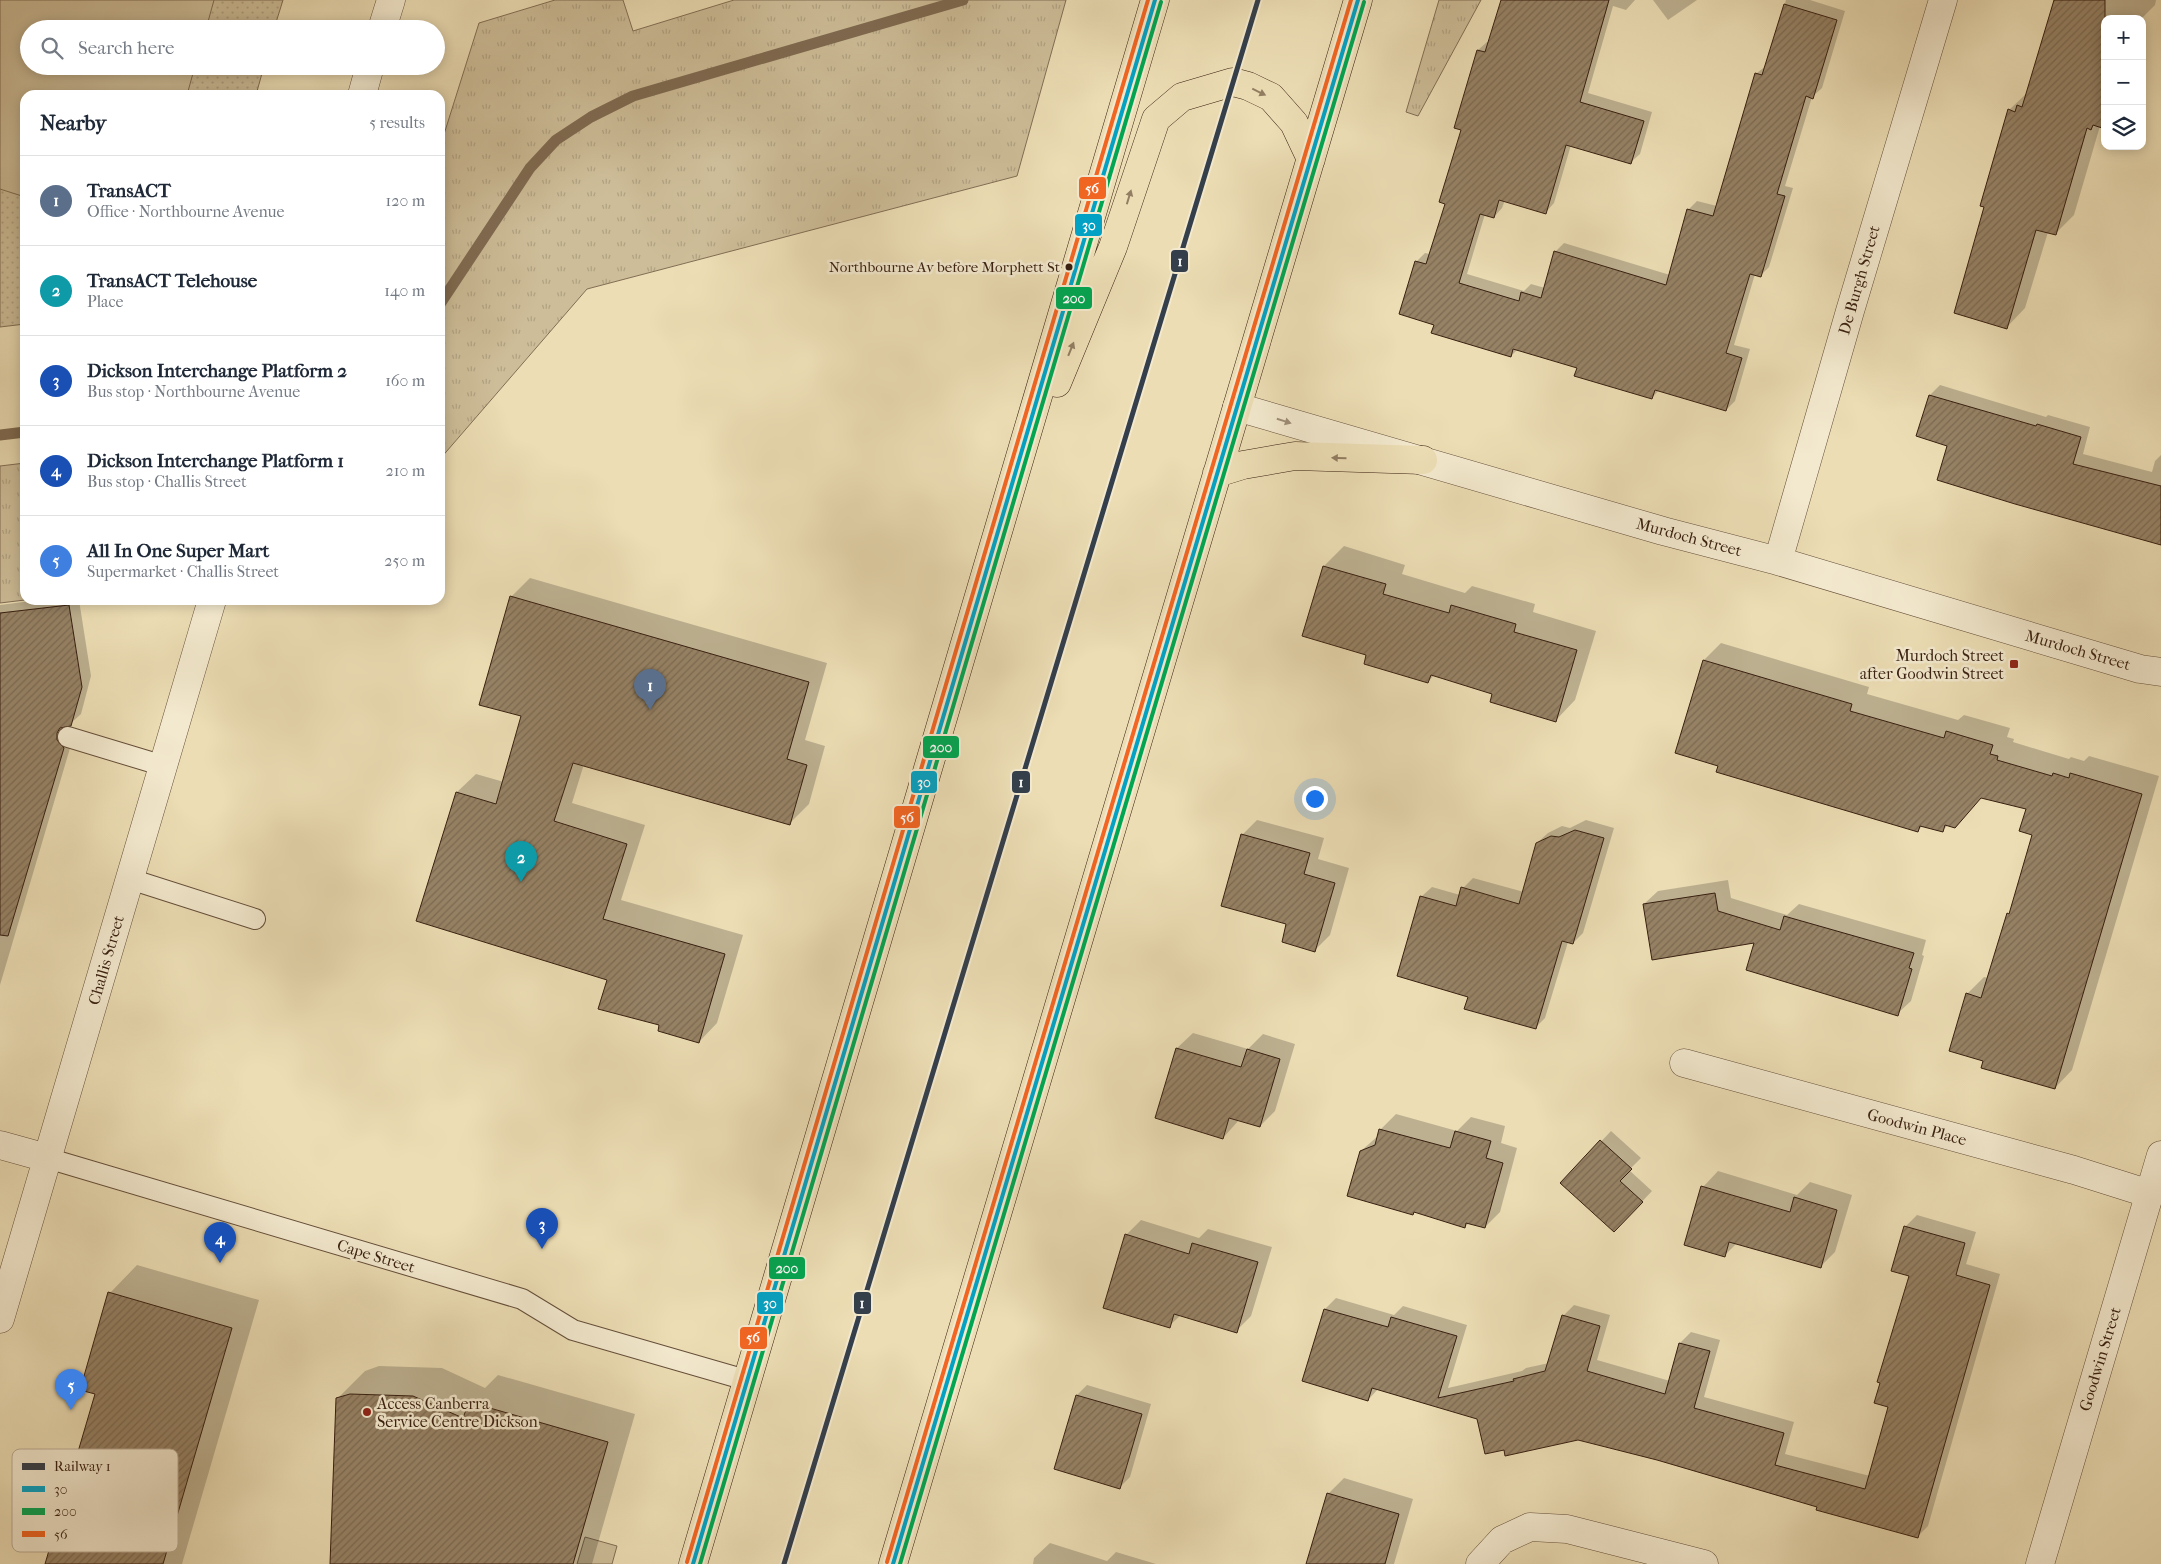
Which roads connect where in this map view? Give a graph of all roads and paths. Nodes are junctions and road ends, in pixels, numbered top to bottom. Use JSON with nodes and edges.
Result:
{"nodes":[{"id":1,"x":391,"y":0,"type":"edge"},
{"id":2,"x":1155,"y":0,"type":"edge"},
{"id":3,"x":1358,"y":0,"type":"edge"},
{"id":4,"x":1943,"y":0,"type":"edge"},
{"id":5,"x":385,"y":20,"type":"edge"},
{"id":6,"x":368,"y":75,"type":"edge"},
{"id":7,"x":363,"y":90,"type":"edge"},
{"id":8,"x":1311,"y":159,"type":"junction"},
{"id":9,"x":1237,"y":407,"type":"junction"},
{"id":10,"x":1422,"y":460,"type":"junction"},
{"id":11,"x":1218,"y":473,"type":"junction"},
{"id":12,"x":999,"y":523,"type":"junction"},
{"id":13,"x":1778,"y":561,"type":"junction"},
{"id":14,"x":211,"y":605,"type":"edge"},
{"id":15,"x":2154,"y":673,"type":"edge"},
{"id":16,"x":68,"y":737,"type":"dead end"},
{"id":17,"x":164,"y":766,"type":"junction"},
{"id":18,"x":130,"y":879,"type":"junction"},
{"id":19,"x":255,"y":919,"type":"dead end"},
{"id":20,"x":1684,"y":1063,"type":"dead end"},
{"id":21,"x":0,"y":1144,"type":"edge"},
{"id":22,"x":2161,"y":1155,"type":"edge"},
{"id":23,"x":47,"y":1158,"type":"junction"},
{"id":24,"x":2150,"y":1194,"type":"junction"},
{"id":25,"x":0,"y":1319,"type":"edge"},
{"id":26,"x":746,"y":1380,"type":"junction"},
{"id":27,"x":693,"y":1564,"type":"edge"},
{"id":28,"x":893,"y":1564,"type":"edge"},
{"id":29,"x":1480,"y":1564,"type":"edge"},
{"id":30,"x":1704,"y":1564,"type":"edge"},
{"id":31,"x":2040,"y":1564,"type":"edge"}],
"edges":[{"from":1,"to":5,"type":"street"},
{"from":2,"to":12,"type":"highway"},
{"from":3,"to":8,"type":"highway"},
{"from":4,"to":13,"type":"street","name":"De Burgh Street"},
{"from":6,"to":7,"type":"street"},
{"from":8,"to":9,"type":"highway"},
{"from":12,"to":8,"type":"highway","one_way":true},
{"from":9,"to":10,"type":"street","name":"Murdoch Street","one_way":true},
{"from":9,"to":11,"type":"highway"},
{"from":10,"to":11,"type":"highway","one_way":true},
{"from":10,"to":13,"type":"street","name":"Murdoch Street"},
{"from":11,"to":28,"type":"highway"},
{"from":12,"to":26,"type":"highway"},
{"from":13,"to":15,"type":"street","name":"Murdoch Street"},
{"from":14,"to":17,"type":"street","name":"Challis Street"},
{"from":16,"to":17,"type":"lane"},
{"from":17,"to":18,"type":"street","name":"Challis Street"},
{"from":18,"to":19,"type":"lane"},
{"from":18,"to":23,"type":"street","name":"Challis Street"},
{"from":20,"to":24,"type":"street","name":"Goodwin Place"},
{"from":21,"to":23,"type":"street","name":"Cape Street"},
{"from":22,"to":24,"type":"street","name":"Goodwin Street"},
{"from":23,"to":25,"type":"street","name":"Challis Street"},
{"from":23,"to":26,"type":"lane","name":"Cape Street"},
{"from":24,"to":31,"type":"street","name":"Goodwin Street"},
{"from":26,"to":27,"type":"highway"},
{"from":29,"to":30,"type":"street"}]}
